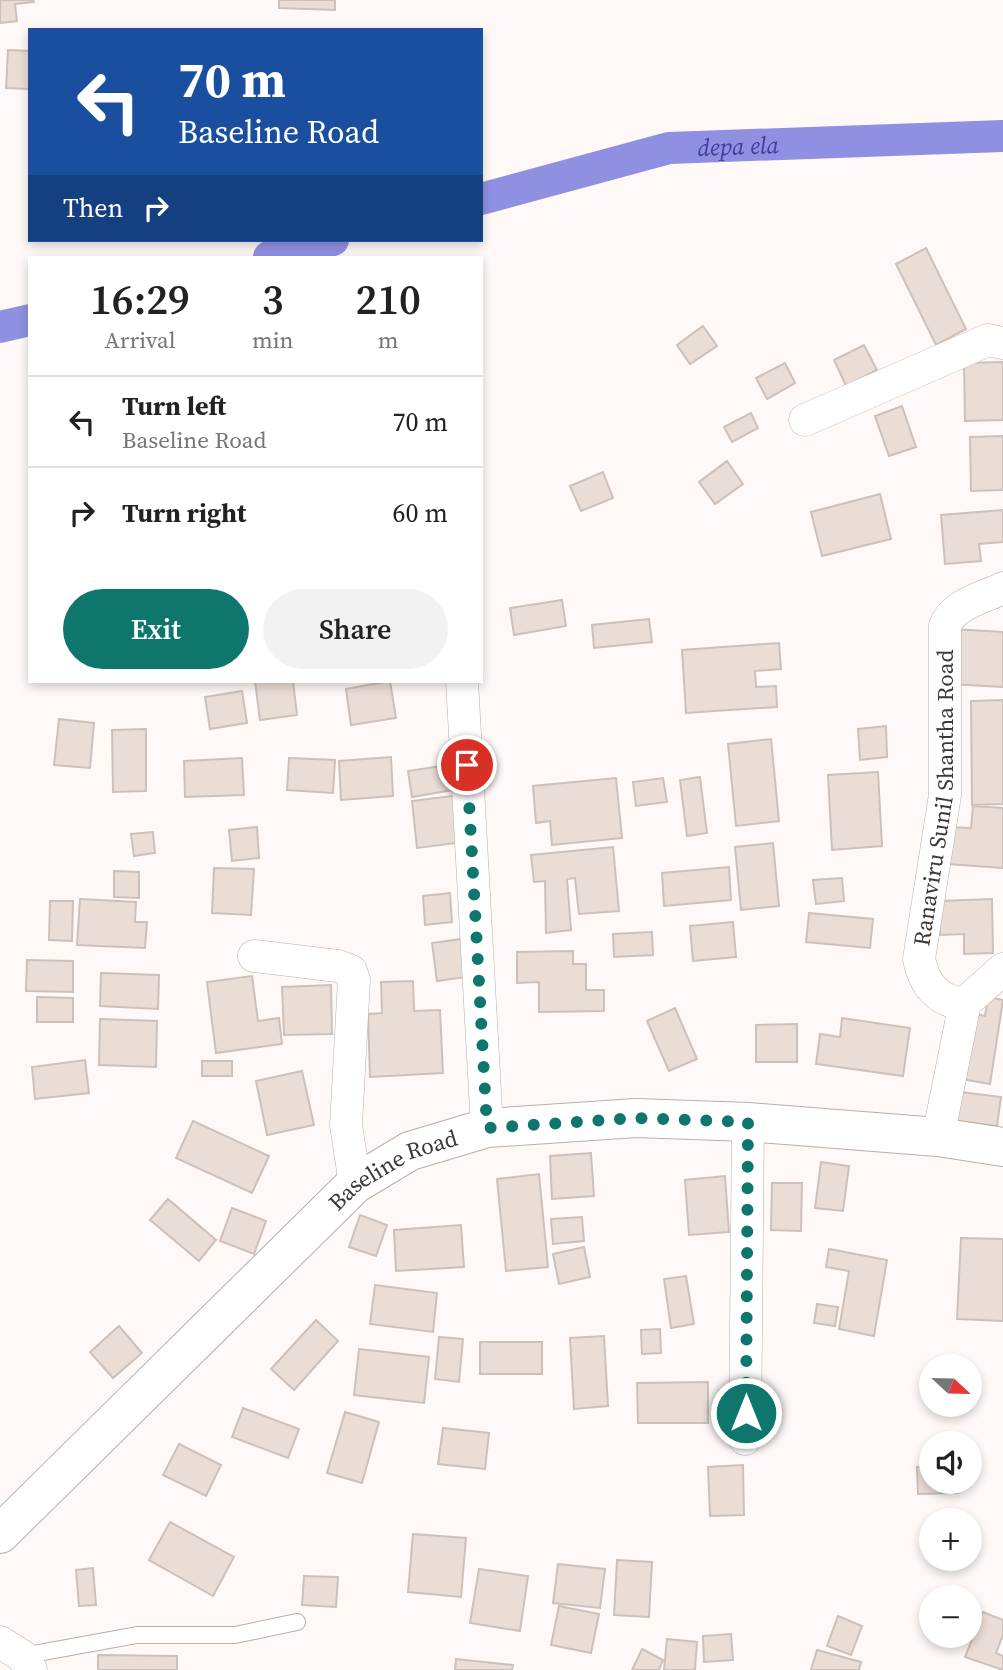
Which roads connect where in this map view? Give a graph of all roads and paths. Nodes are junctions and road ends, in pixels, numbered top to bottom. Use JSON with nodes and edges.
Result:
{"nodes":[{"id":1,"x":1003,"y":343,"type":"edge"},
{"id":2,"x":805,"y":420,"type":"dead end"},
{"id":3,"x":1003,"y":588,"type":"edge"},
{"id":4,"x":462,"y":683,"type":"edge"},
{"id":5,"x":254,"y":956,"type":"dead end"},
{"id":6,"x":1003,"y":969,"type":"edge"},
{"id":7,"x":965,"y":1003,"type":"junction"},
{"id":8,"x":748,"y":1122,"type":"junction"},
{"id":9,"x":487,"y":1128,"type":"junction"},
{"id":10,"x":938,"y":1137,"type":"junction"},
{"id":11,"x":1003,"y":1147,"type":"edge"},
{"id":12,"x":355,"y":1184,"type":"junction"},
{"id":13,"x":745,"y":1439,"type":"dead end"},
{"id":14,"x":0,"y":1534,"type":"edge"},
{"id":15,"x":297,"y":1622,"type":"dead end"},
{"id":16,"x":18,"y":1656,"type":"edge"}],
"edges":[{"from":1,"to":2,"type":"street"},
{"from":3,"to":7,"type":"street","name":"Ranaviru Sunil Shantha Road"},
{"from":4,"to":9,"type":"street"},
{"from":5,"to":12,"type":"street"},
{"from":6,"to":7,"type":"street"},
{"from":7,"to":10,"type":"street"},
{"from":8,"to":9,"type":"main road","name":"Baseline Road"},
{"from":8,"to":10,"type":"main road","name":"Baseline Road"},
{"from":8,"to":13,"type":"street"},
{"from":9,"to":12,"type":"main road","name":"Baseline Road"},
{"from":10,"to":11,"type":"main road","name":"Baseline Road"},
{"from":12,"to":14,"type":"main road","name":"Baseline Road"},
{"from":15,"to":16,"type":"lane"}]}
